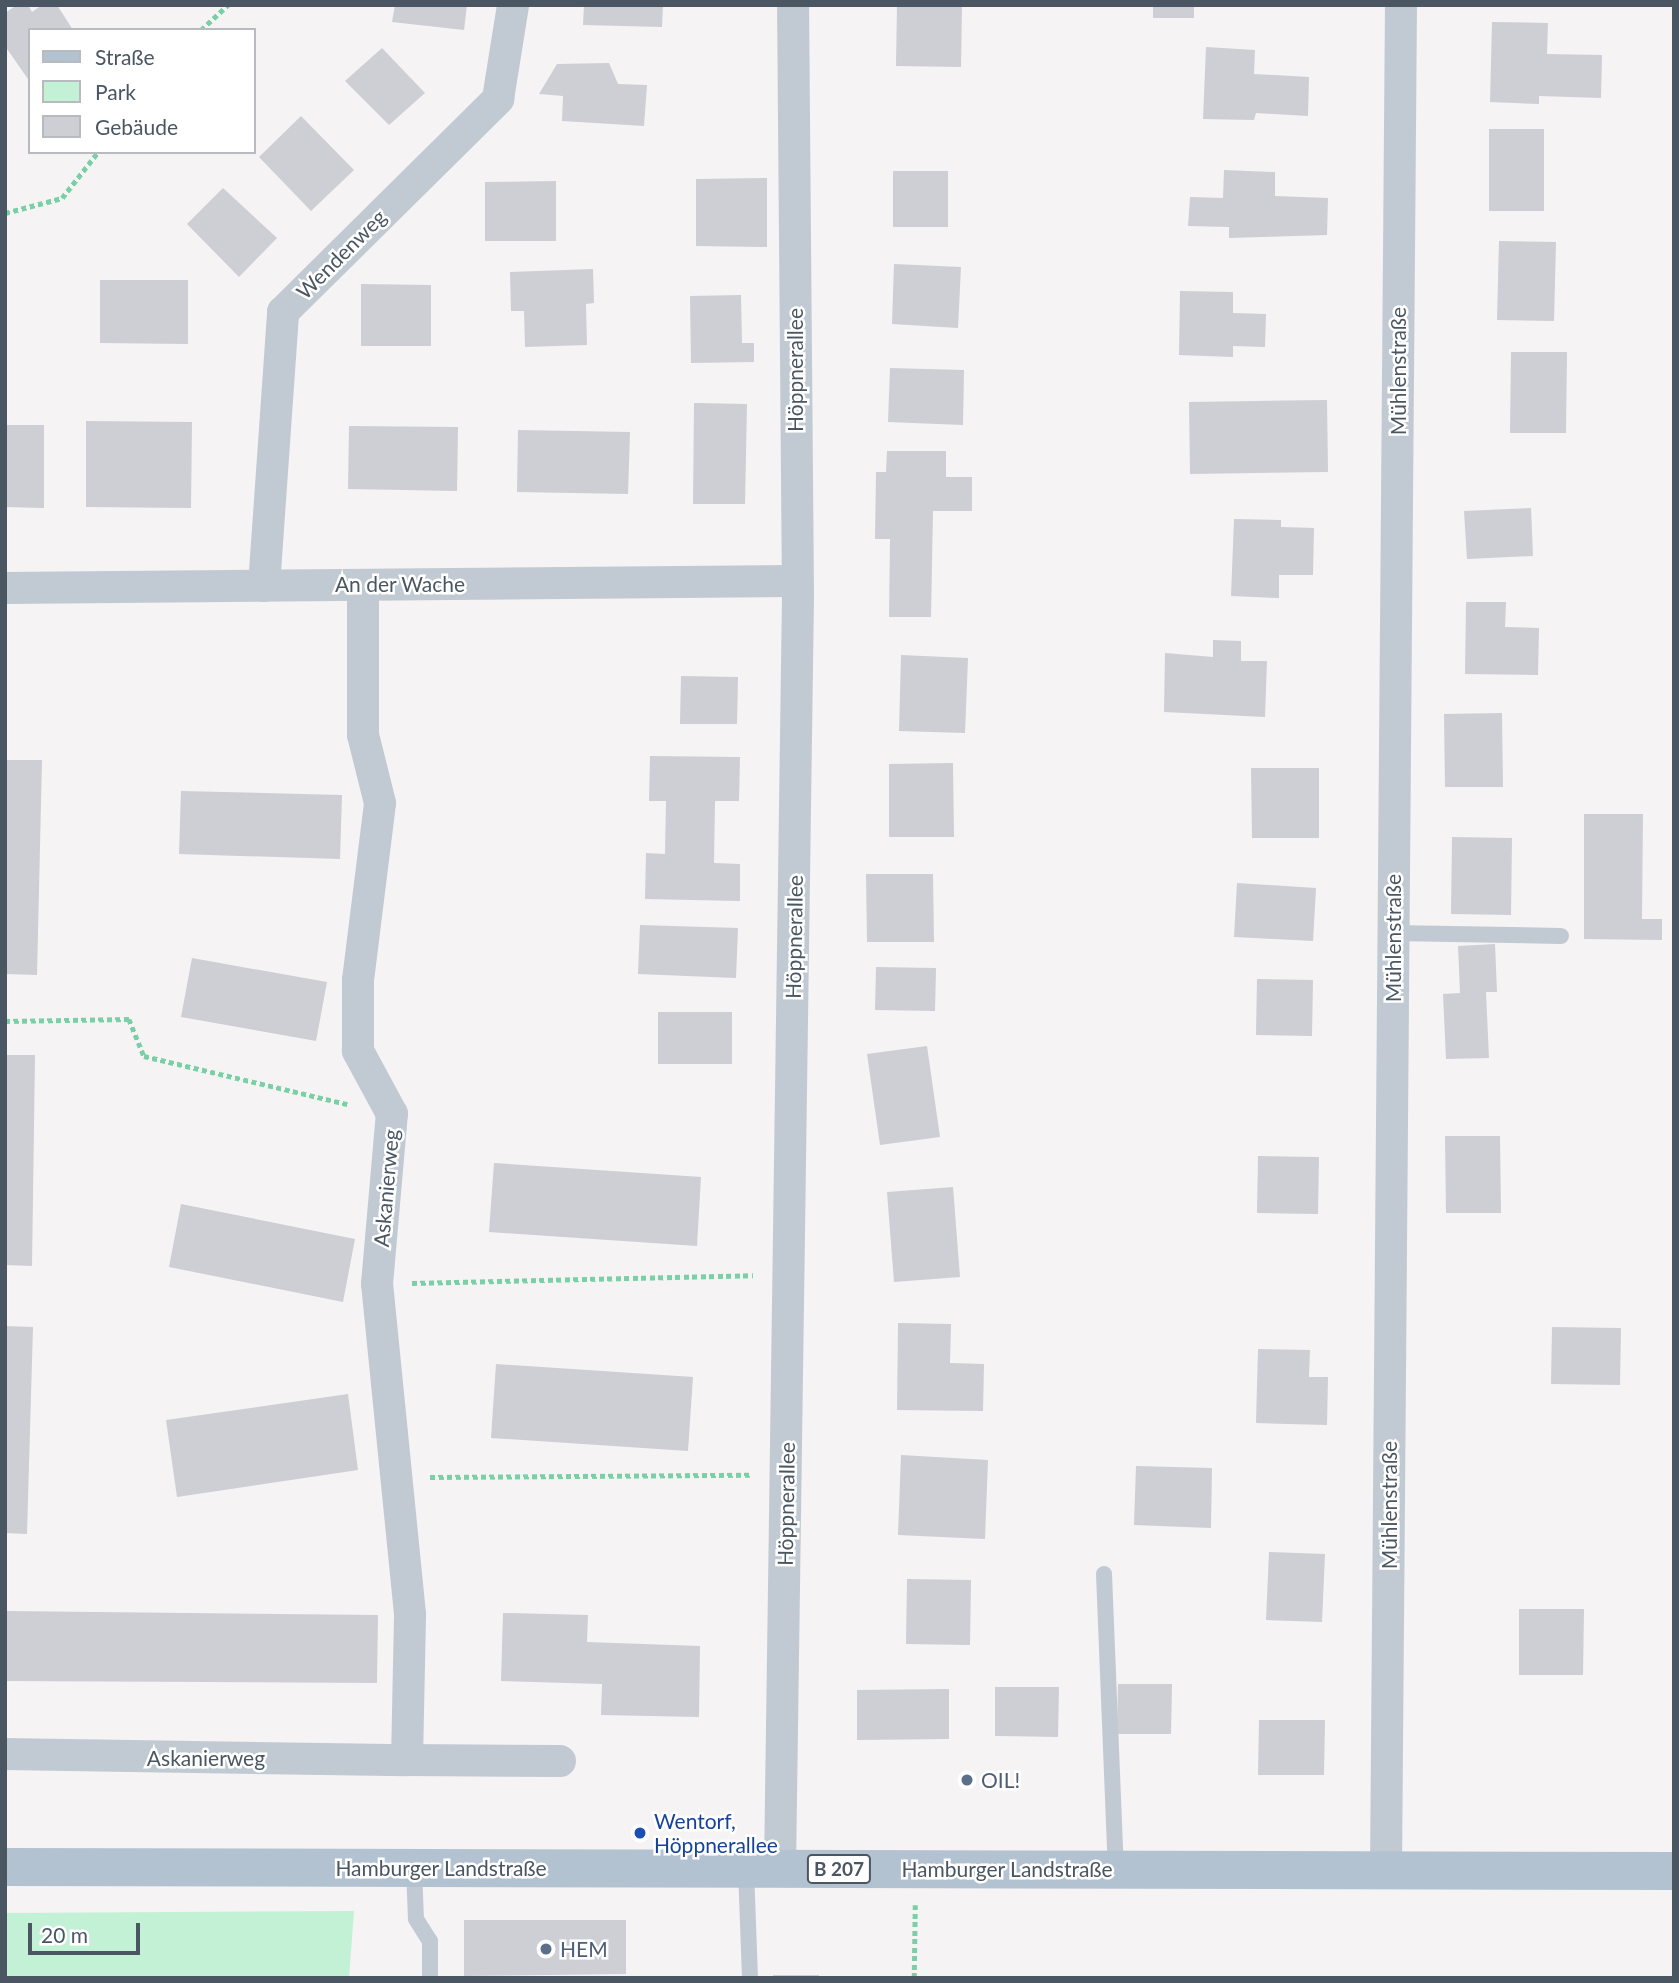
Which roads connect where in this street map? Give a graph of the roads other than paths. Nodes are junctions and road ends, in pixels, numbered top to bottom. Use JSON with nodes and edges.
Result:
{"nodes":[{"id":1,"x":513,"y":5,"type":"edge"},
{"id":2,"x":793,"y":5,"type":"edge"},
{"id":3,"x":1401,"y":5,"type":"edge"},
{"id":4,"x":796,"y":581,"type":"junction"},
{"id":5,"x":363,"y":585,"type":"junction"},
{"id":6,"x":264,"y":586,"type":"junction"},
{"id":7,"x":5,"y":588,"type":"edge"},
{"id":8,"x":1394,"y":933,"type":"junction"},
{"id":9,"x":1561,"y":936,"type":"dead end"},
{"id":10,"x":1104,"y":1574,"type":"dead end"},
{"id":11,"x":5,"y":1754,"type":"edge"},
{"id":12,"x":407,"y":1760,"type":"junction"},
{"id":13,"x":560,"y":1761,"type":"dead end"},
{"id":14,"x":5,"y":1867,"type":"edge"},
{"id":15,"x":414,"y":1868,"type":"junction"},
{"id":16,"x":763,"y":1869,"type":"junction"},
{"id":17,"x":1116,"y":1870,"type":"junction"},
{"id":18,"x":1386,"y":1871,"type":"junction"},
{"id":19,"x":1674,"y":1871,"type":"edge"},
{"id":20,"x":430,"y":1978,"type":"edge"},
{"id":21,"x":750,"y":1978,"type":"edge"}],
"edges":[{"from":1,"to":6,"type":"street","name":"Wendenweg"},
{"from":2,"to":4,"type":"street","name":"Höppnerallee"},
{"from":3,"to":8,"type":"street","name":"Mühlenstraße"},
{"from":4,"to":5,"type":"street","name":"An der Wache"},
{"from":4,"to":16,"type":"street","name":"Höppnerallee"},
{"from":5,"to":6,"type":"street","name":"An der Wache"},
{"from":5,"to":12,"type":"street","name":"Askanierweg"},
{"from":6,"to":7,"type":"street","name":"An der Wache"},
{"from":8,"to":9,"type":"lane"},
{"from":8,"to":18,"type":"street","name":"Mühlenstraße"},
{"from":10,"to":17,"type":"lane"},
{"from":11,"to":12,"type":"street","name":"Askanierweg"},
{"from":12,"to":13,"type":"street","name":"Askanierweg"},
{"from":14,"to":15,"type":"main road","name":"Hamburger Landstraße","number":"B 207"},
{"from":15,"to":16,"type":"main road","name":"Hamburger Landstraße","number":"B 207"},
{"from":15,"to":20,"type":"lane"},
{"from":16,"to":17,"type":"main road","name":"Hamburger Landstraße","number":"B 207"},
{"from":16,"to":21,"type":"lane"},
{"from":17,"to":18,"type":"main road","name":"Hamburger Landstraße","number":"B 207"},
{"from":18,"to":19,"type":"main road","name":"Hamburger Landstraße","number":"B 207"}]}
